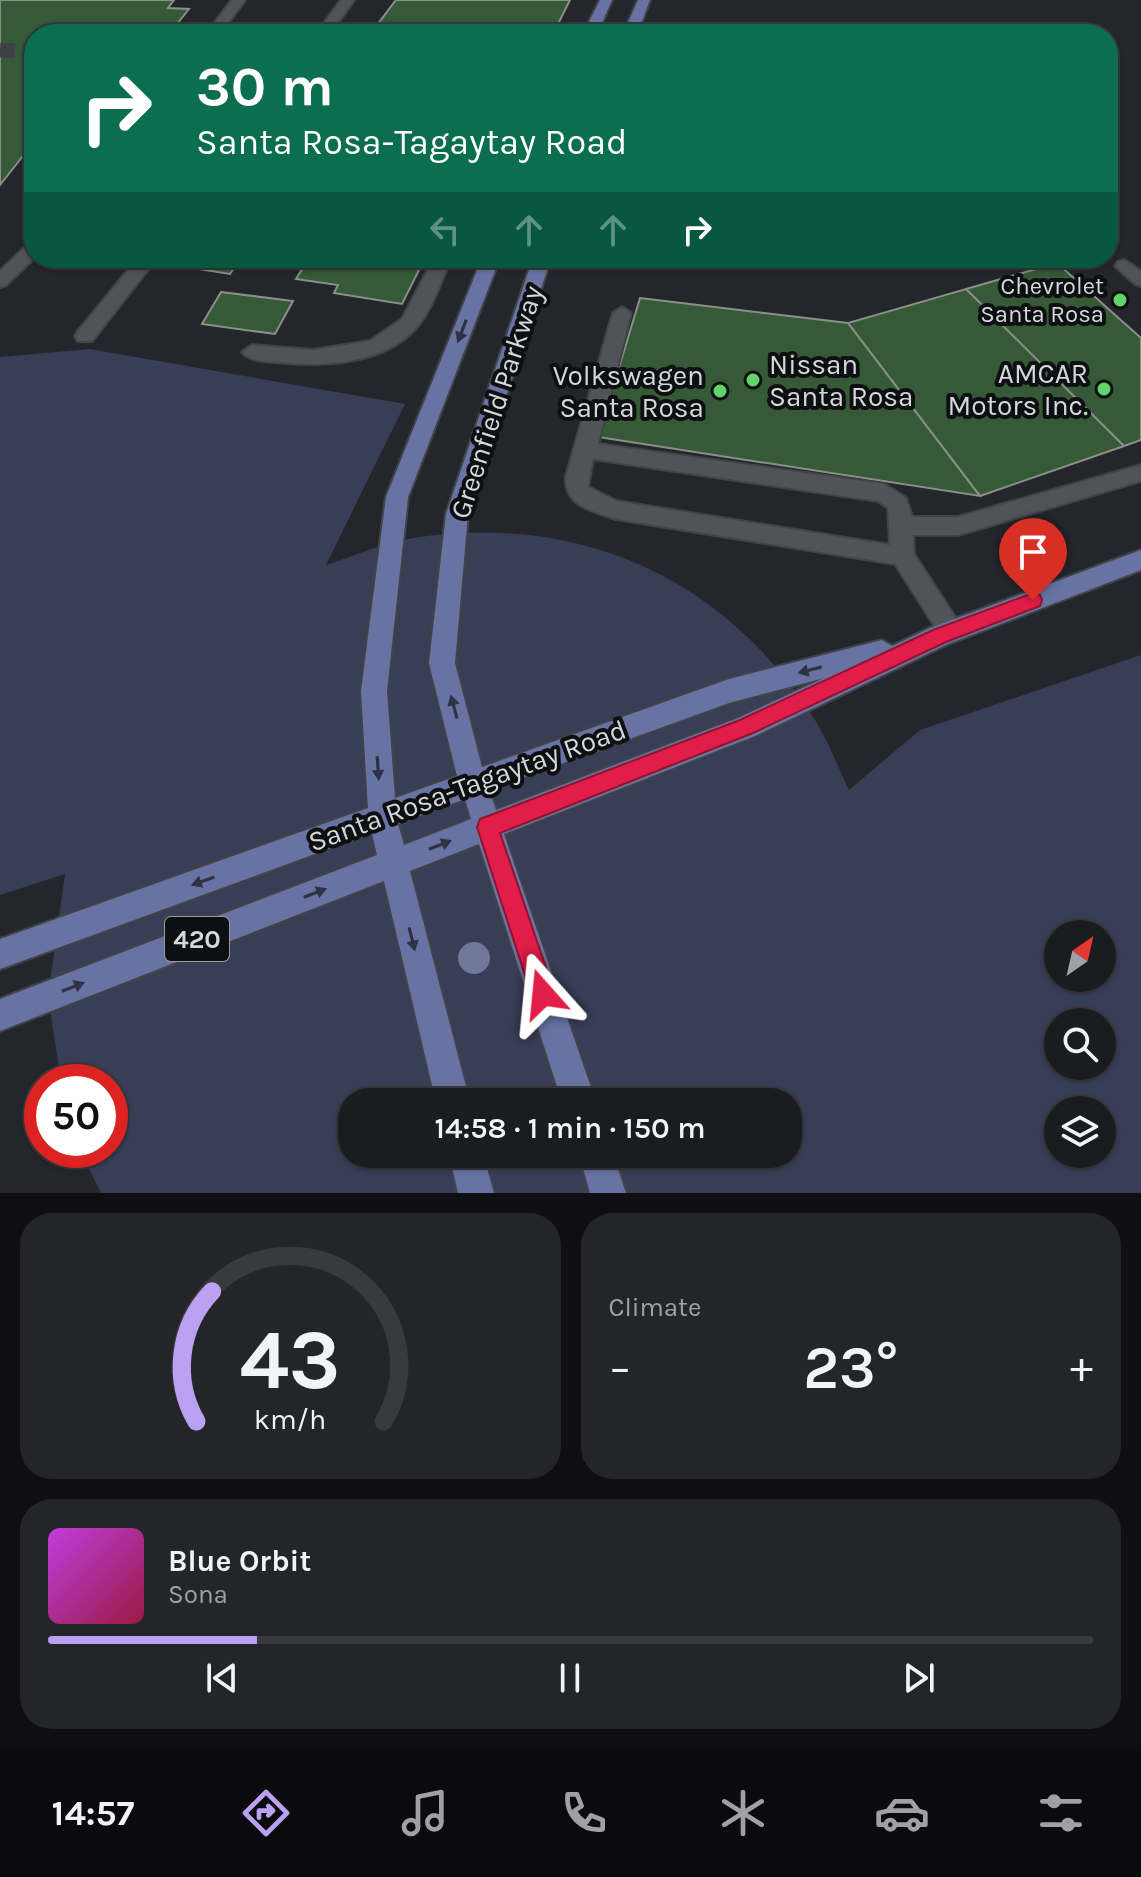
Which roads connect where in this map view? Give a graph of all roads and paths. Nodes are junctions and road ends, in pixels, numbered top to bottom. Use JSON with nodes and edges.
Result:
{"nodes":[{"id":1,"x":239,"y":0,"type":"edge"},
{"id":2,"x":348,"y":0,"type":"edge"},
{"id":3,"x":606,"y":0,"type":"edge"},
{"id":4,"x":644,"y":0,"type":"edge"},
{"id":5,"x":221,"y":24,"type":"edge"},
{"id":6,"x":330,"y":24,"type":"edge"},
{"id":7,"x":595,"y":24,"type":"edge"},
{"id":8,"x":634,"y":24,"type":"edge"},
{"id":9,"x":24,"y":258,"type":"edge"},
{"id":10,"x":1124,"y":266,"type":"dead end"},
{"id":11,"x":140,"y":268,"type":"edge"},
{"id":12,"x":438,"y":268,"type":"edge"},
{"id":13,"x":487,"y":268,"type":"edge"},
{"id":14,"x":539,"y":268,"type":"edge"},
{"id":15,"x":1141,"y":280,"type":"edge"},
{"id":16,"x":0,"y":281,"type":"edge"},
{"id":17,"x":622,"y":313,"type":"dead end"},
{"id":18,"x":85,"y":336,"type":"dead end"},
{"id":19,"x":252,"y":352,"type":"dead end"},
{"id":20,"x":586,"y":450,"type":"junction"},
{"id":21,"x":1141,"y":473,"type":"edge"},
{"id":22,"x":902,"y":526,"type":"junction"},
{"id":23,"x":902,"y":556,"type":"junction"},
{"id":24,"x":1141,"y":560,"type":"edge"},
{"id":25,"x":946,"y":633,"type":"junction"},
{"id":26,"x":473,"y":783,"type":"junction"},
{"id":27,"x":382,"y":816,"type":"junction"},
{"id":28,"x":487,"y":827,"type":"junction"},
{"id":29,"x":393,"y":863,"type":"junction"},
{"id":30,"x":0,"y":954,"type":"edge"},
{"id":31,"x":0,"y":1015,"type":"edge"},
{"id":32,"x":449,"y":1088,"type":"edge"},
{"id":33,"x":574,"y":1088,"type":"edge"},
{"id":34,"x":470,"y":1168,"type":"edge"},
{"id":35,"x":600,"y":1168,"type":"edge"},
{"id":36,"x":476,"y":1193,"type":"edge"},
{"id":37,"x":608,"y":1193,"type":"edge"}],
"edges":[{"from":1,"to":5,"type":"street"},
{"from":2,"to":6,"type":"street"},
{"from":3,"to":7,"type":"main road"},
{"from":4,"to":8,"type":"main road"},
{"from":9,"to":16,"type":"street"},
{"from":10,"to":15,"type":"street"},
{"from":11,"to":18,"type":"street"},
{"from":12,"to":19,"type":"street"},
{"from":13,"to":27,"type":"main road","name":"Greenfield Parkway","one_way":true},
{"from":26,"to":14,"type":"main road","name":"Greenfield Parkway","one_way":true},
{"from":17,"to":20,"type":"street"},
{"from":20,"to":22,"type":"street"},
{"from":20,"to":23,"type":"street"},
{"from":21,"to":22,"type":"street"},
{"from":22,"to":23,"type":"street"},
{"from":23,"to":25,"type":"street"},
{"from":24,"to":25,"type":"main road","name":"Santa Rosa-Tagaytay Road","number":"420"},
{"from":25,"to":26,"type":"main road","name":"Santa Rosa-Tagaytay Road","number":"420","one_way":true},
{"from":25,"to":28,"type":"main road","name":"Santa Rosa-Tagaytay Road","number":"420"},
{"from":26,"to":27,"type":"main road","name":"Santa Rosa-Tagaytay Road","number":"420"},
{"from":26,"to":28,"type":"main road","name":"Greenfield Parkway"},
{"from":27,"to":29,"type":"main road","name":"Greenfield Parkway"},
{"from":27,"to":30,"type":"main road","name":"Santa Rosa-Tagaytay Road","number":"420","one_way":true},
{"from":29,"to":28,"type":"main road","name":"Santa Rosa-Tagaytay Road","number":"420","one_way":true},
{"from":28,"to":33,"type":"main road","name":"Greenfield Parkway"},
{"from":31,"to":29,"type":"main road","name":"Santa Rosa-Tagaytay Road","number":"420","one_way":true},
{"from":29,"to":32,"type":"main road","name":"Greenfield Parkway","one_way":true},
{"from":34,"to":36,"type":"main road"},
{"from":35,"to":37,"type":"main road"}]}
